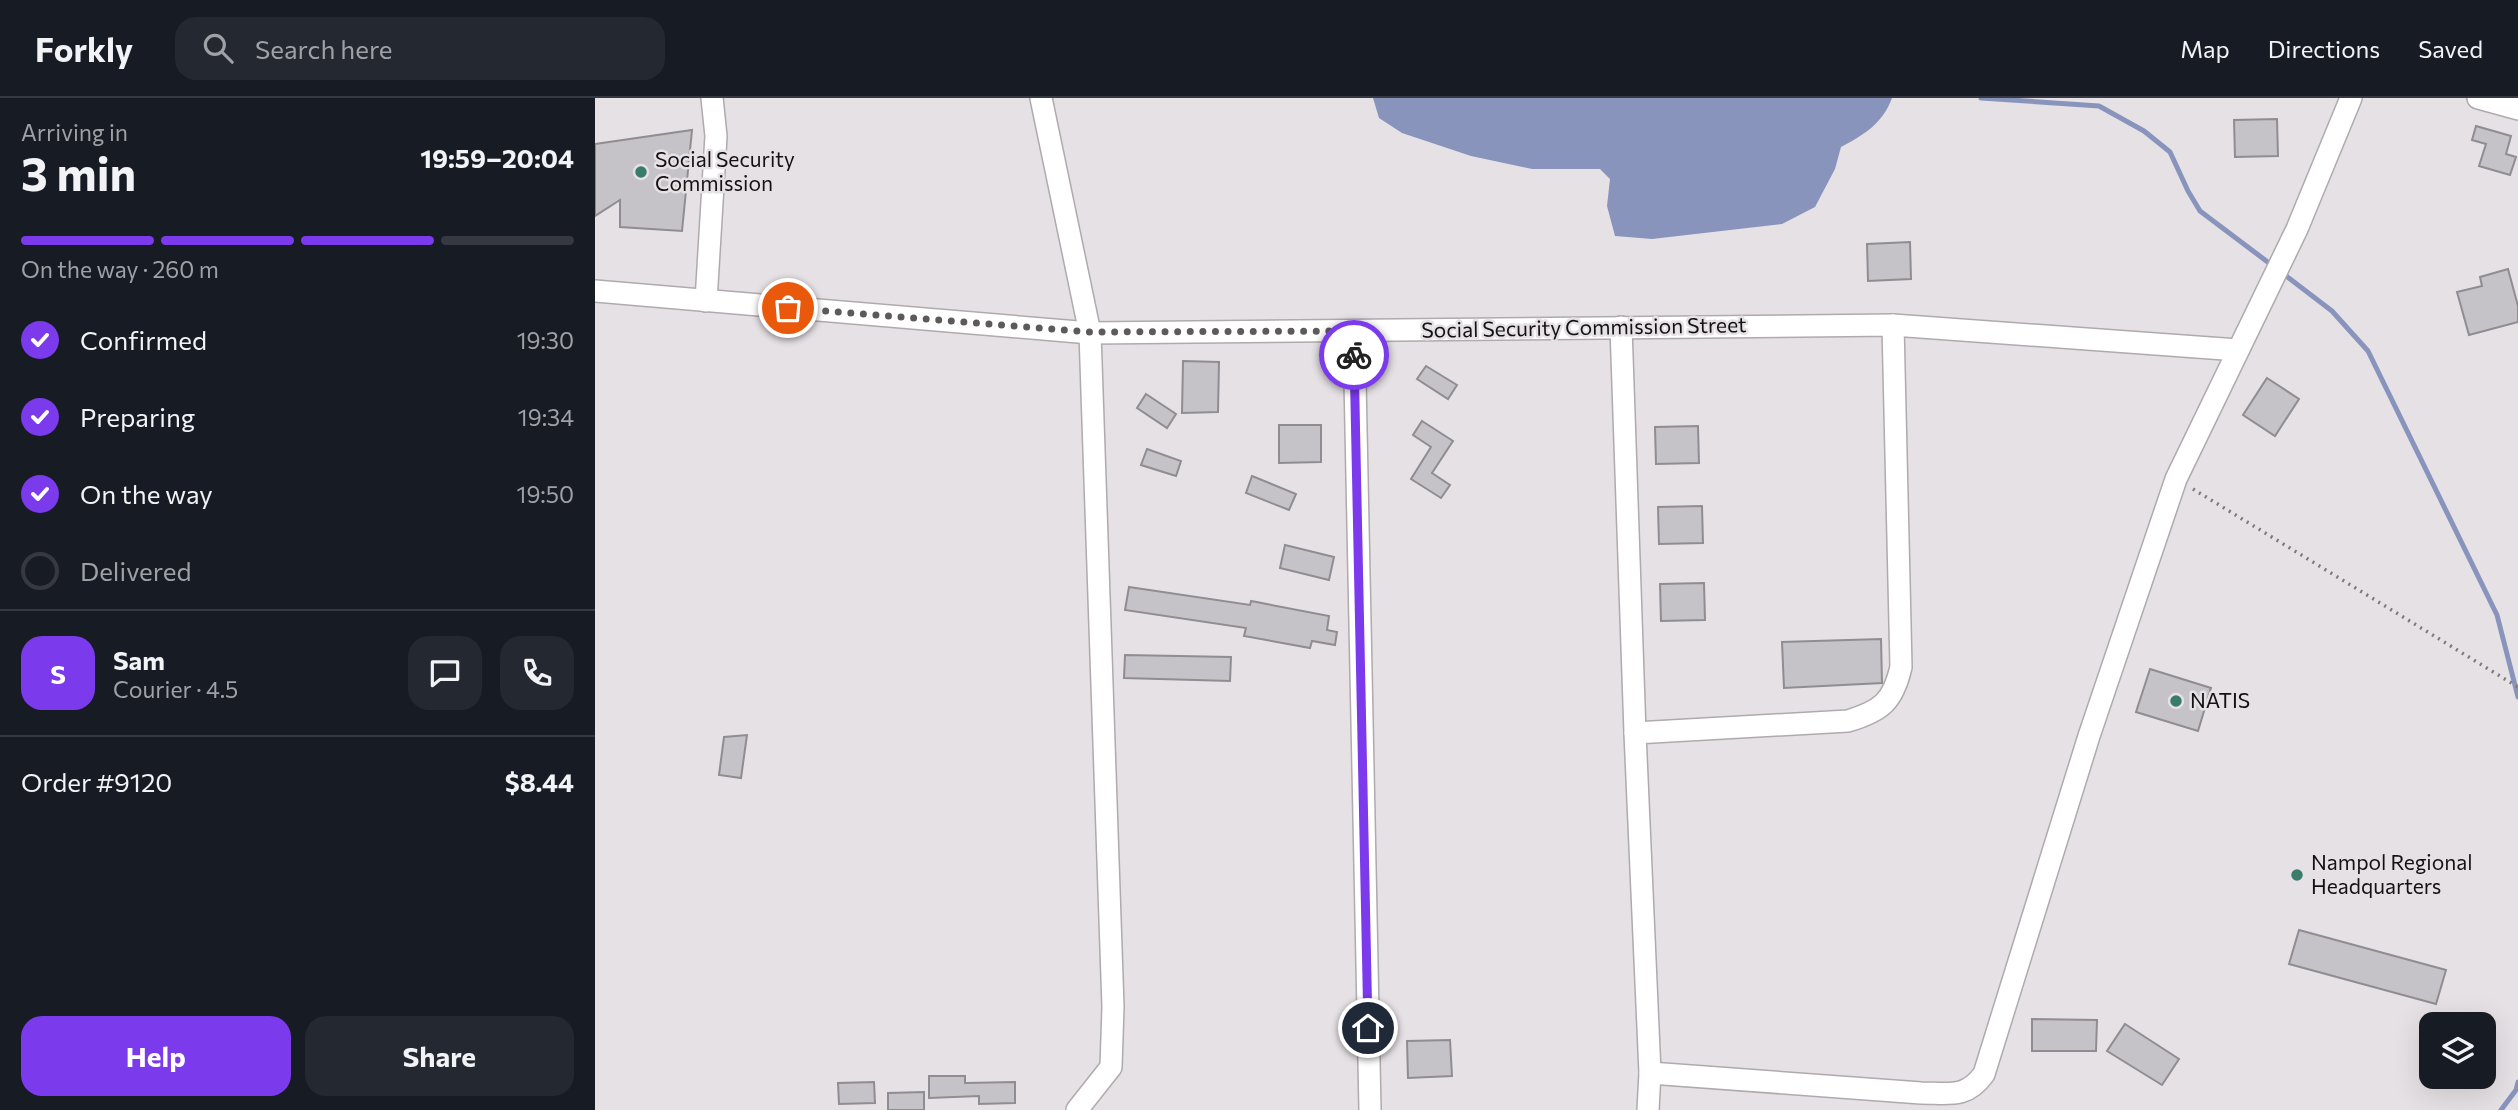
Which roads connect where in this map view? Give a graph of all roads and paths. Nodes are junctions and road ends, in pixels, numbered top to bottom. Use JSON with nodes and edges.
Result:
{"nodes":[{"id":1,"x":712,"y":98,"type":"edge"},
{"id":2,"x":1041,"y":98,"type":"edge"},
{"id":3,"x":2351,"y":98,"type":"edge"},
{"id":4,"x":2478,"y":98,"type":"edge"},
{"id":5,"x":2518,"y":109,"type":"edge"},
{"id":6,"x":595,"y":291,"type":"edge"},
{"id":7,"x":706,"y":302,"type":"junction"},
{"id":8,"x":1893,"y":325,"type":"junction"},
{"id":9,"x":1621,"y":327,"type":"junction"},
{"id":10,"x":1354,"y":331,"type":"junction"},
{"id":11,"x":1090,"y":332,"type":"junction"},
{"id":12,"x":2238,"y":350,"type":"junction"},
{"id":13,"x":2176,"y":479,"type":"junction"},
{"id":14,"x":2518,"y":687,"type":"edge"},
{"id":15,"x":1635,"y":733,"type":"junction"},
{"id":16,"x":1650,"y":1073,"type":"junction"},
{"id":17,"x":1077,"y":1110,"type":"edge"},
{"id":18,"x":1370,"y":1110,"type":"edge"},
{"id":19,"x":1648,"y":1110,"type":"edge"}],
"edges":[{"from":1,"to":7,"type":"street"},
{"from":2,"to":11,"type":"street"},
{"from":3,"to":12,"type":"street"},
{"from":4,"to":5,"type":"street"},
{"from":6,"to":7,"type":"street","name":"Social Security Commission Street"},
{"from":7,"to":11,"type":"street","name":"Social Security Commission Street"},
{"from":8,"to":9,"type":"street","name":"Social Security Commission Street"},
{"from":8,"to":12,"type":"street","name":"Social Security Commission Street"},
{"from":8,"to":15,"type":"street"},
{"from":9,"to":10,"type":"street","name":"Social Security Commission Street"},
{"from":9,"to":15,"type":"street"},
{"from":10,"to":11,"type":"street","name":"Social Security Commission Street"},
{"from":10,"to":18,"type":"street"},
{"from":11,"to":17,"type":"street"},
{"from":12,"to":13,"type":"street"},
{"from":13,"to":14,"type":"path"},
{"from":13,"to":16,"type":"street"},
{"from":15,"to":16,"type":"street"},
{"from":16,"to":19,"type":"street"}]}
